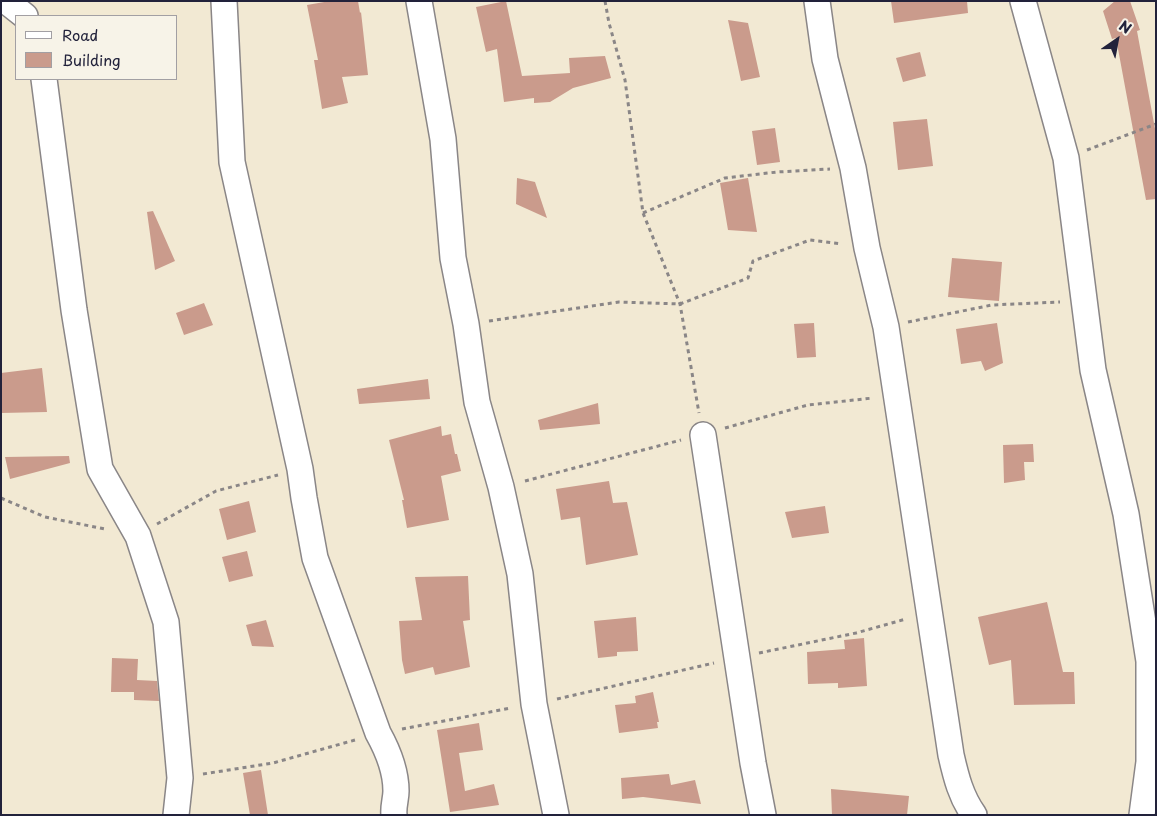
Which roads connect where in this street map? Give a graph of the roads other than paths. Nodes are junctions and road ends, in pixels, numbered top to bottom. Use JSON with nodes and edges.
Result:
{"nodes":[{"id":1,"x":6,"y":1,"type":"edge"},
{"id":2,"x":224,"y":1,"type":"edge"},
{"id":3,"x":419,"y":1,"type":"edge"},
{"id":4,"x":817,"y":1,"type":"edge"},
{"id":5,"x":1023,"y":1,"type":"edge"},
{"id":6,"x":24,"y":15,"type":"edge"},
{"id":7,"x":44,"y":80,"type":"edge"},
{"id":8,"x":702,"y":435,"type":"road end"},
{"id":9,"x":176,"y":815,"type":"edge"},
{"id":10,"x":394,"y":815,"type":"edge"},
{"id":11,"x":556,"y":815,"type":"edge"},
{"id":12,"x":763,"y":815,"type":"edge"},
{"id":13,"x":974,"y":815,"type":"edge"},
{"id":14,"x":1142,"y":815,"type":"edge"}],
"edges":[{"from":1,"to":6,"type":"street"},
{"from":2,"to":10,"type":"street"},
{"from":3,"to":11,"type":"street"},
{"from":4,"to":13,"type":"street"},
{"from":5,"to":14,"type":"street"},
{"from":7,"to":9,"type":"street"},
{"from":8,"to":12,"type":"street"}]}
